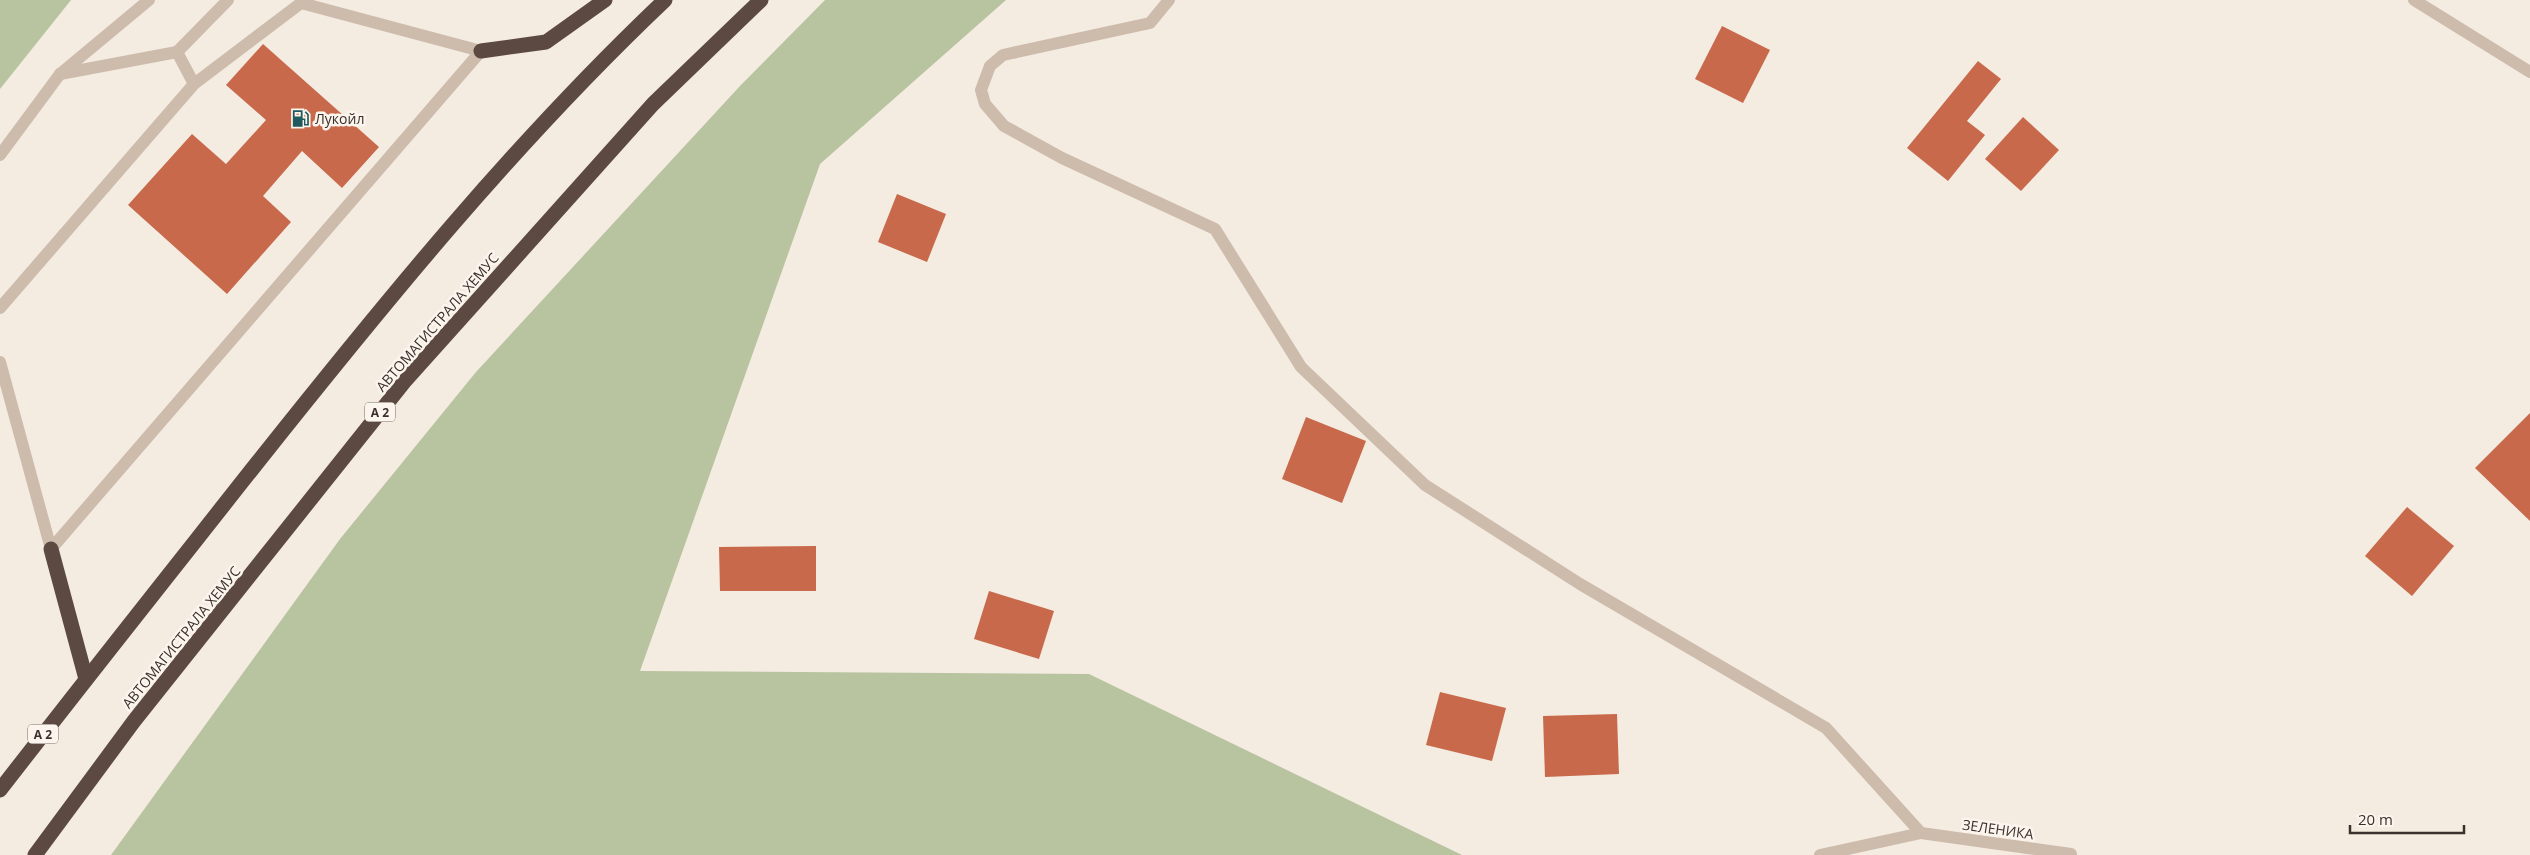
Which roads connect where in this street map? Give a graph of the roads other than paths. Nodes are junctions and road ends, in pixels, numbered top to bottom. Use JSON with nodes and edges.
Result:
{"nodes":[{"id":1,"x":149,"y":0,"type":"edge"},
{"id":2,"x":228,"y":0,"type":"edge"},
{"id":3,"x":605,"y":0,"type":"edge"},
{"id":4,"x":665,"y":0,"type":"edge"},
{"id":5,"x":761,"y":0,"type":"edge"},
{"id":6,"x":1169,"y":0,"type":"edge"},
{"id":7,"x":2414,"y":0,"type":"edge"},
{"id":8,"x":481,"y":51,"type":"junction"},
{"id":9,"x":176,"y":52,"type":"junction"},
{"id":10,"x":2530,"y":72,"type":"edge"},
{"id":11,"x":60,"y":74,"type":"junction"},
{"id":12,"x":194,"y":84,"type":"junction"},
{"id":13,"x":0,"y":155,"type":"edge"},
{"id":14,"x":0,"y":308,"type":"edge"},
{"id":15,"x":0,"y":362,"type":"edge"},
{"id":16,"x":51,"y":549,"type":"junction"},
{"id":17,"x":86,"y":679,"type":"junction"},
{"id":18,"x":0,"y":790,"type":"edge"},
{"id":19,"x":1922,"y":833,"type":"junction"},
{"id":20,"x":2071,"y":854,"type":"edge"},
{"id":21,"x":35,"y":855,"type":"edge"},
{"id":22,"x":1820,"y":855,"type":"edge"}],
"edges":[{"from":1,"to":11,"type":"street"},
{"from":2,"to":9,"type":"street"},
{"from":3,"to":8,"type":"highway"},
{"from":4,"to":17,"type":"highway","number":"A 2"},
{"from":5,"to":21,"type":"highway","name":"АВТОМАГИСТРАЛА ХЕМУС","number":"A 2"},
{"from":6,"to":19,"type":"street"},
{"from":7,"to":10,"type":"street"},
{"from":8,"to":12,"type":"street"},
{"from":8,"to":16,"type":"street"},
{"from":9,"to":11,"type":"street"},
{"from":9,"to":12,"type":"street"},
{"from":11,"to":13,"type":"street"},
{"from":12,"to":14,"type":"street"},
{"from":15,"to":16,"type":"street"},
{"from":16,"to":17,"type":"highway"},
{"from":17,"to":18,"type":"highway","number":"A 2"},
{"from":19,"to":20,"type":"street","name":"ЗЕЛЕНИКА"},
{"from":19,"to":22,"type":"street"}]}
